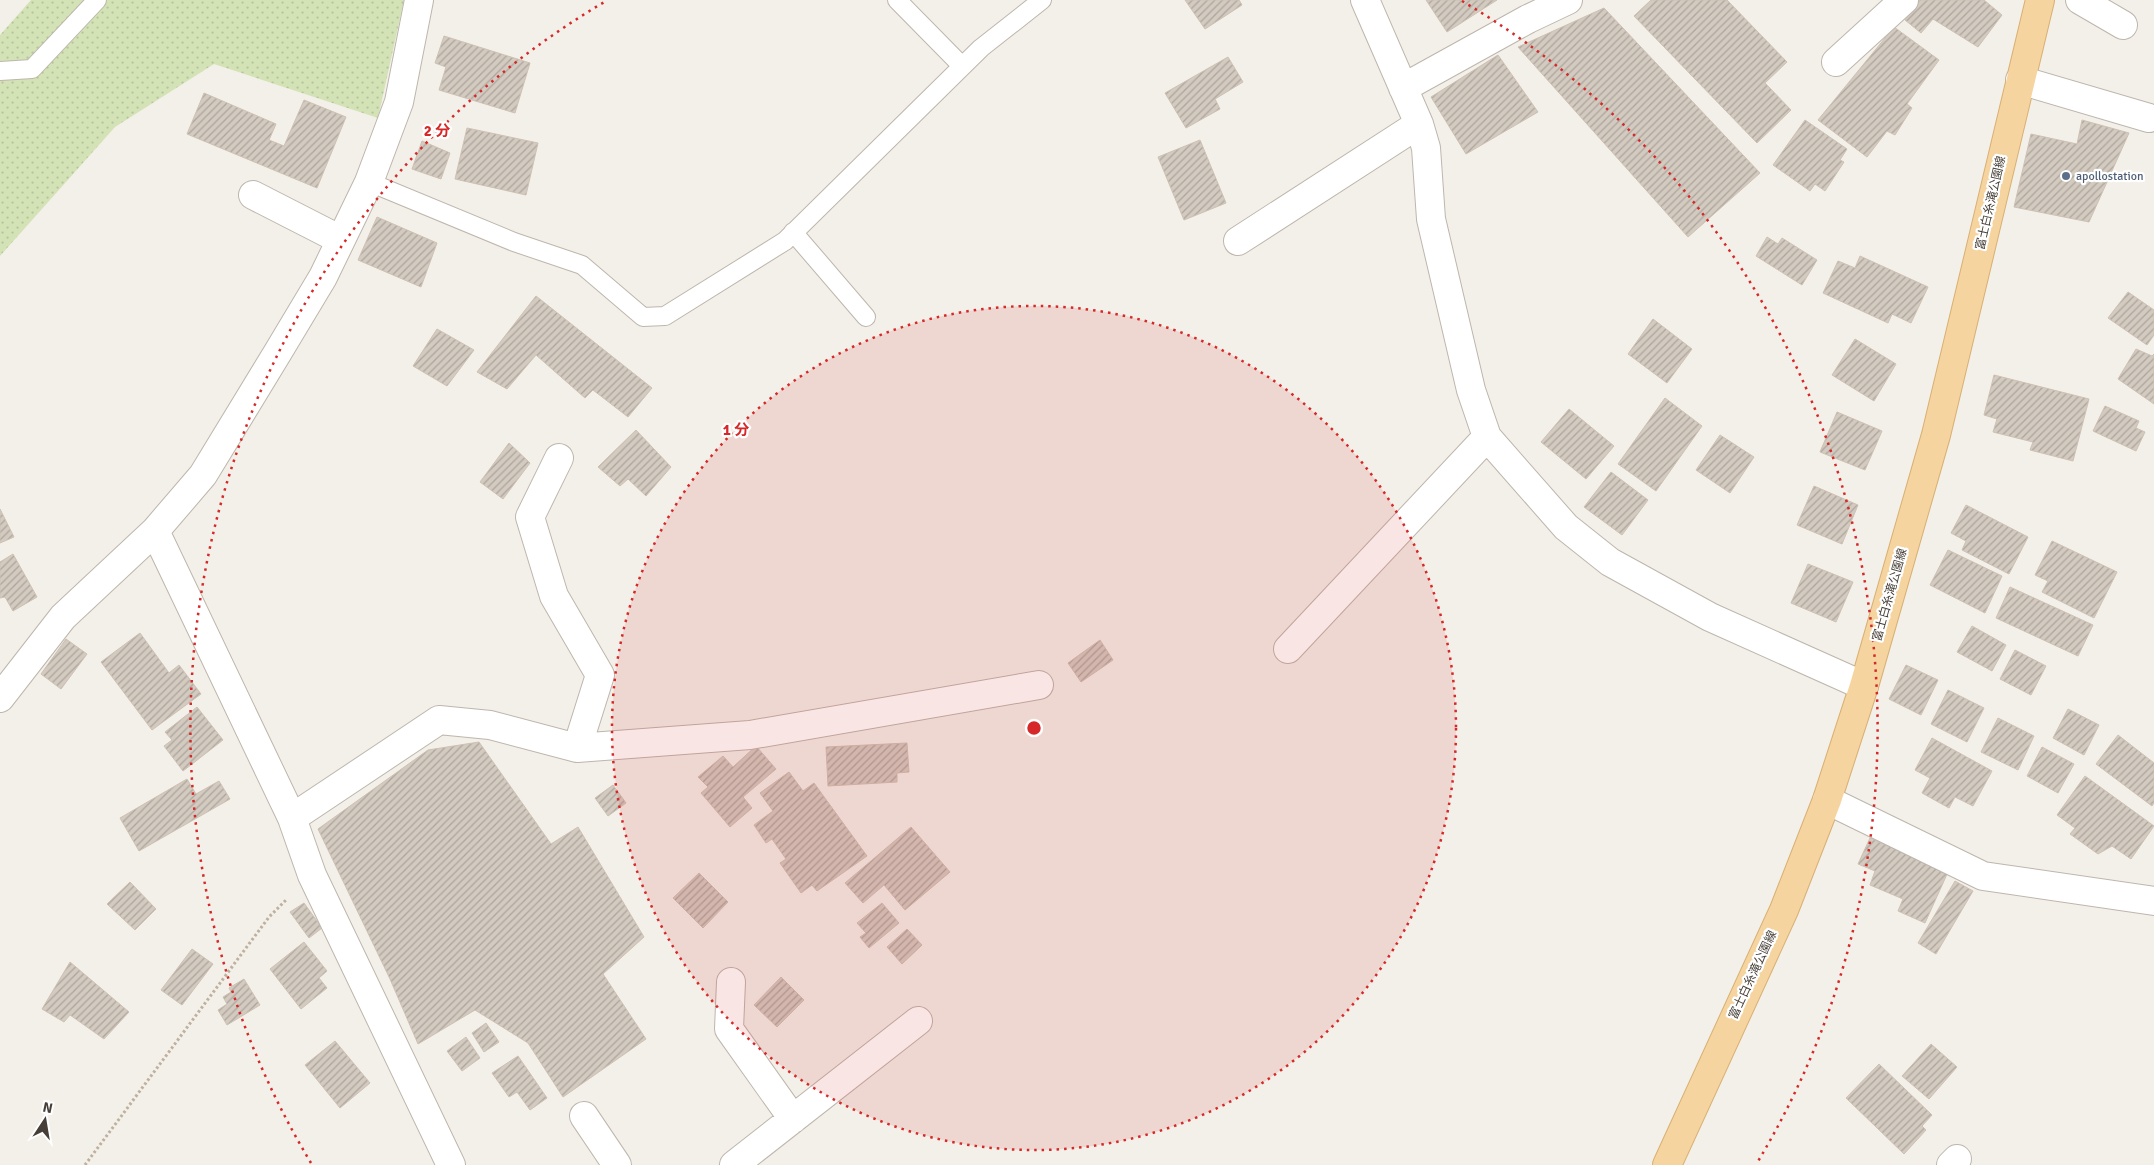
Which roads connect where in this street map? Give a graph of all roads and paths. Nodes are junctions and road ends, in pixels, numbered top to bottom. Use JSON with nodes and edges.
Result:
{"nodes":[{"id":1,"x":97,"y":0,"type":"edge"},
{"id":2,"x":419,"y":0,"type":"edge"},
{"id":3,"x":897,"y":0,"type":"edge"},
{"id":4,"x":1042,"y":0,"type":"edge"},
{"id":5,"x":1365,"y":0,"type":"edge"},
{"id":6,"x":1568,"y":0,"type":"edge"},
{"id":7,"x":1904,"y":0,"type":"edge"},
{"id":8,"x":2040,"y":0,"type":"edge"},
{"id":9,"x":2080,"y":0,"type":"edge"},
{"id":10,"x":2124,"y":26,"type":"dead end"},
{"id":11,"x":1836,"y":62,"type":"dead end"},
{"id":12,"x":962,"y":66,"type":"junction"},
{"id":13,"x":0,"y":71,"type":"edge"},
{"id":14,"x":2020,"y":80,"type":"junction"},
{"id":15,"x":1403,"y":88,"type":"junction"},
{"id":16,"x":2149,"y":118,"type":"dead end"},
{"id":17,"x":1419,"y":124,"type":"junction"},
{"id":18,"x":369,"y":182,"type":"junction"},
{"id":19,"x":253,"y":195,"type":"dead end"},
{"id":20,"x":793,"y":232,"type":"junction"},
{"id":21,"x":341,"y":240,"type":"junction"},
{"id":22,"x":1238,"y":241,"type":"dead end"},
{"id":23,"x":866,"y":317,"type":"dead end"},
{"id":24,"x":1487,"y":437,"type":"junction"},
{"id":25,"x":559,"y":458,"type":"dead end"},
{"id":26,"x":155,"y":531,"type":"junction"},
{"id":27,"x":1288,"y":649,"type":"dead end"},
{"id":28,"x":1039,"y":685,"type":"dead end"},
{"id":29,"x":1864,"y":686,"type":"junction"},
{"id":30,"x":0,"y":698,"type":"edge"},
{"id":31,"x":577,"y":748,"type":"junction"},
{"id":32,"x":1827,"y":800,"type":"junction"},
{"id":33,"x":292,"y":818,"type":"junction"},
{"id":34,"x":312,"y":875,"type":"junction"},
{"id":35,"x":2154,"y":901,"type":"edge"},
{"id":36,"x":731,"y":982,"type":"dead end"},
{"id":37,"x":918,"y":1021,"type":"dead end"},
{"id":38,"x":584,"y":1116,"type":"dead end"},
{"id":39,"x":792,"y":1119,"type":"junction"},
{"id":40,"x":85,"y":1165,"type":"edge"},
{"id":41,"x":451,"y":1165,"type":"edge"},
{"id":42,"x":618,"y":1165,"type":"edge"},
{"id":43,"x":734,"y":1165,"type":"edge"},
{"id":44,"x":1667,"y":1165,"type":"edge"}],
"edges":[{"from":1,"to":13,"type":"lane"},
{"from":2,"to":18,"type":"street"},
{"from":3,"to":12,"type":"lane"},
{"from":4,"to":12,"type":"lane"},
{"from":5,"to":15,"type":"street"},
{"from":6,"to":15,"type":"street"},
{"from":7,"to":11,"type":"street"},
{"from":8,"to":14,"type":"main road","name":"富士白糸滝公園線"},
{"from":9,"to":10,"type":"street"},
{"from":12,"to":20,"type":"lane"},
{"from":14,"to":16,"type":"street"},
{"from":14,"to":29,"type":"main road","name":"富士白糸滝公園線"},
{"from":15,"to":17,"type":"street"},
{"from":17,"to":22,"type":"street"},
{"from":17,"to":24,"type":"street"},
{"from":18,"to":20,"type":"lane"},
{"from":18,"to":21,"type":"street"},
{"from":19,"to":21,"type":"street"},
{"from":20,"to":23,"type":"lane"},
{"from":21,"to":26,"type":"street"},
{"from":24,"to":27,"type":"street"},
{"from":24,"to":29,"type":"street"},
{"from":25,"to":31,"type":"street"},
{"from":26,"to":30,"type":"street"},
{"from":26,"to":33,"type":"street"},
{"from":28,"to":31,"type":"street"},
{"from":29,"to":32,"type":"main road","name":"富士白糸滝公園線"},
{"from":31,"to":33,"type":"street"},
{"from":32,"to":35,"type":"street"},
{"from":32,"to":44,"type":"main road","name":"富士白糸滝公園線"},
{"from":33,"to":34,"type":"street"},
{"from":34,"to":40,"type":"path"},
{"from":34,"to":41,"type":"street"},
{"from":36,"to":39,"type":"street"},
{"from":37,"to":39,"type":"street"},
{"from":38,"to":42,"type":"street"},
{"from":39,"to":43,"type":"street"}]}
